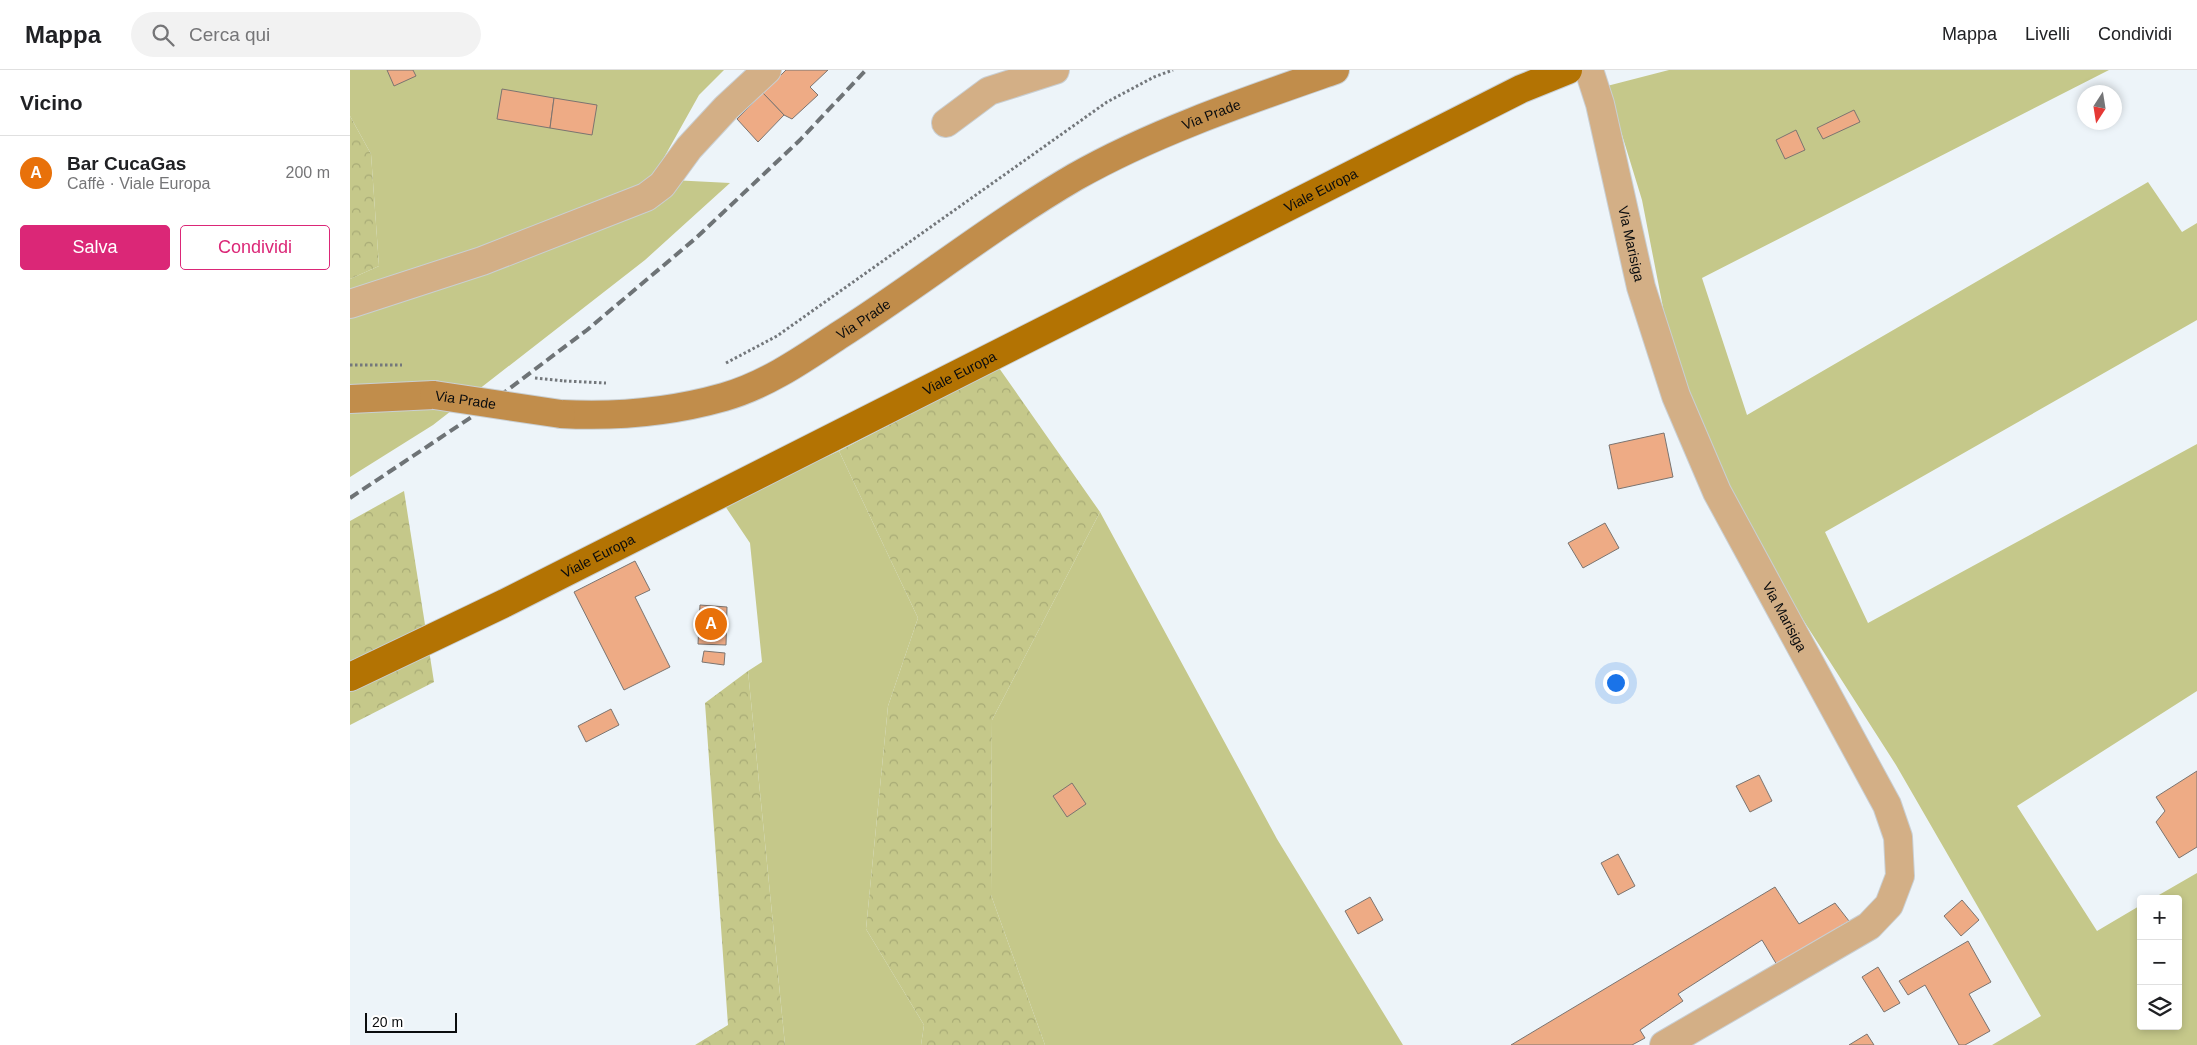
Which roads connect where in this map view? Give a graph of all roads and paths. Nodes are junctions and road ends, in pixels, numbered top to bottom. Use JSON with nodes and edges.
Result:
{"nodes":[{"id":1,"x":767,"y":70,"type":"edge"},
{"id":2,"x":1055,"y":70,"type":"edge"},
{"id":3,"x":1173,"y":70,"type":"edge"},
{"id":4,"x":1335,"y":70,"type":"edge"},
{"id":5,"x":1568,"y":70,"type":"edge"},
{"id":6,"x":1588,"y":70,"type":"edge"},
{"id":7,"x":946,"y":123,"type":"dead end"},
{"id":8,"x":350,"y":304,"type":"edge"},
{"id":9,"x":406,"y":364,"type":"dead end"},
{"id":10,"x":350,"y":365,"type":"edge"},
{"id":11,"x":718,"y":367,"type":"dead end"},
{"id":12,"x":564,"y":381,"type":"dead end"},
{"id":13,"x":611,"y":383,"type":"dead end"},
{"id":14,"x":350,"y":399,"type":"edge"},
{"id":15,"x":350,"y":677,"type":"edge"},
{"id":16,"x":1664,"y":1045,"type":"edge"}],
"edges":[{"from":1,"to":8,"type":"street"},
{"from":2,"to":7,"type":"street"},
{"from":3,"to":11,"type":"path"},
{"from":4,"to":14,"type":"main road","name":"Via Prade","bridge":true},
{"from":5,"to":15,"type":"main road","name":"Viale Europa"},
{"from":6,"to":16,"type":"street","name":"Via Marisiga"},
{"from":9,"to":10,"type":"path"},
{"from":12,"to":13,"type":"path"}]}
